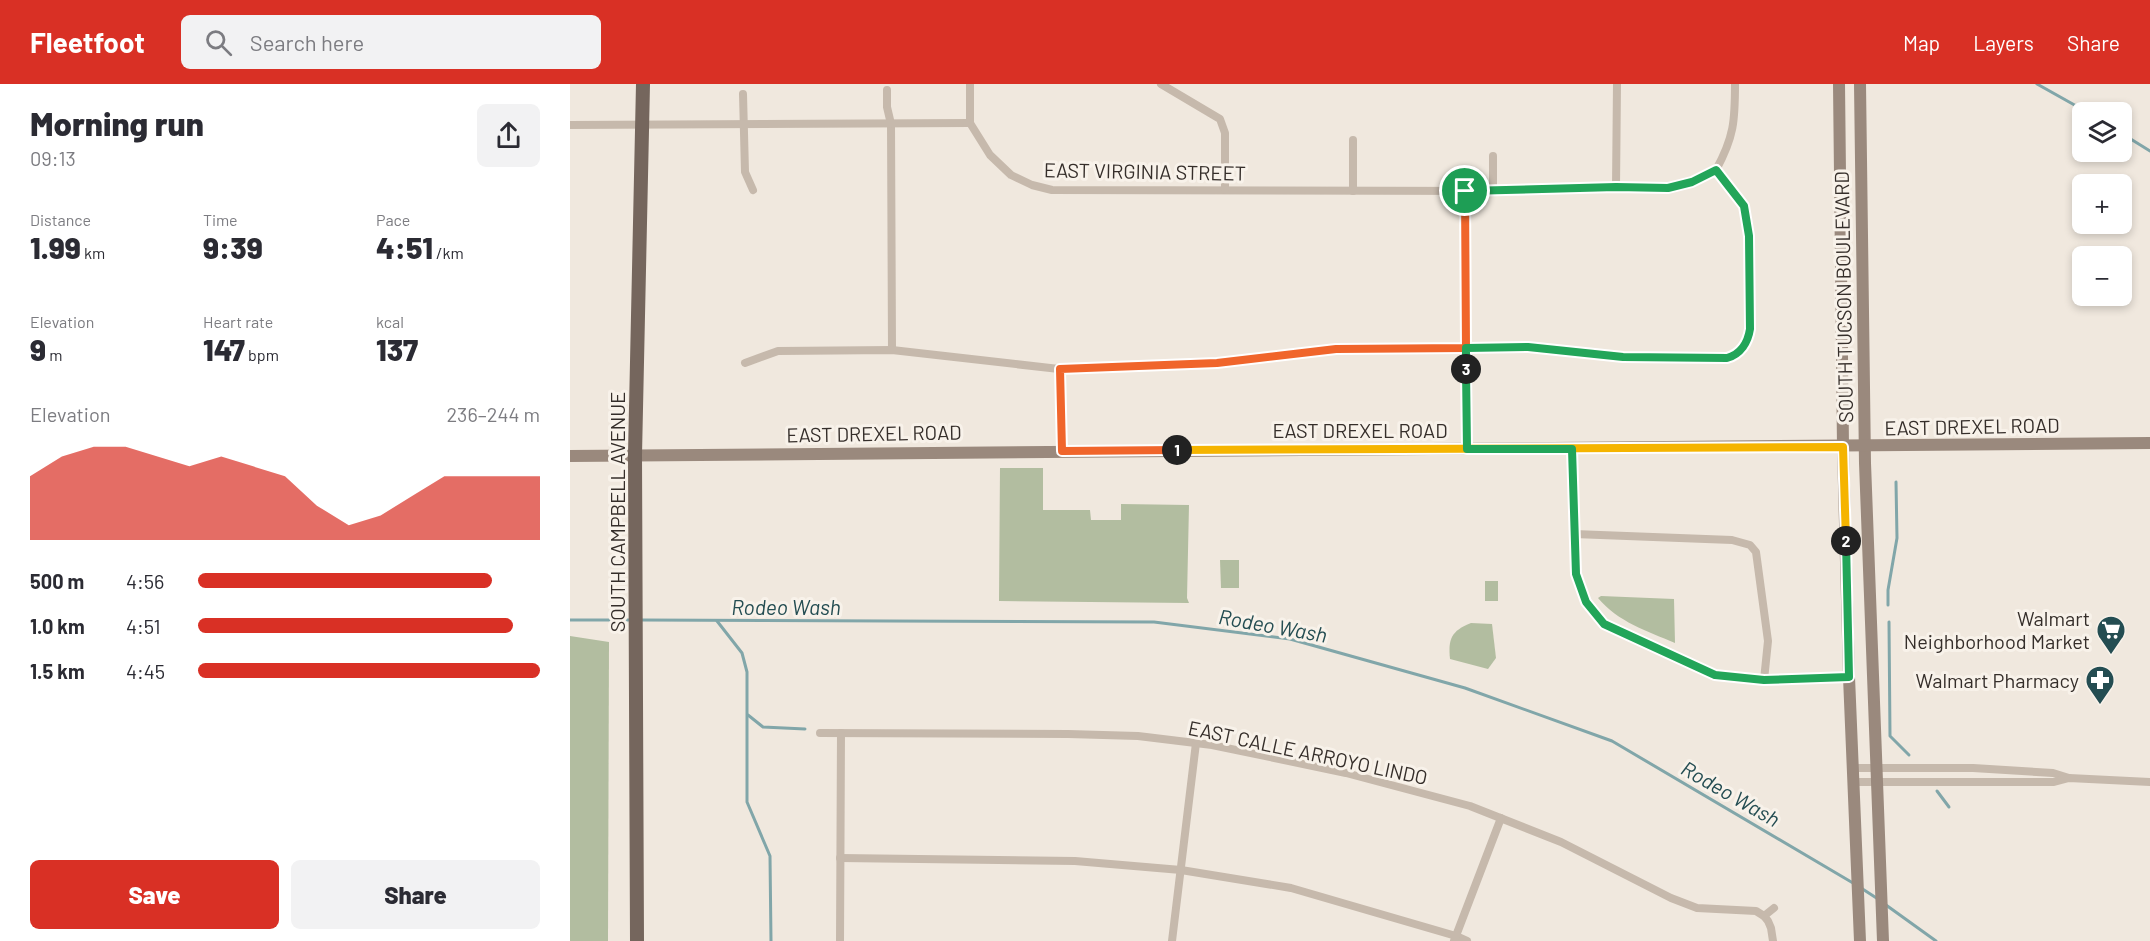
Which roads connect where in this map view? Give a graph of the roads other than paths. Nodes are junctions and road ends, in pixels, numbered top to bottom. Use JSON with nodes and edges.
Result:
{"nodes":[{"id":1,"x":642,"y":84,"type":"edge"},
{"id":2,"x":970,"y":84,"type":"edge"},
{"id":3,"x":1161,"y":84,"type":"edge"},
{"id":4,"x":1617,"y":84,"type":"edge"},
{"id":5,"x":1735,"y":84,"type":"edge"},
{"id":6,"x":1839,"y":84,"type":"edge"},
{"id":7,"x":1860,"y":84,"type":"edge"},
{"id":8,"x":887,"y":90,"type":"dead end"},
{"id":9,"x":743,"y":94,"type":"dead end"},
{"id":10,"x":970,"y":123,"type":"junction"},
{"id":11,"x":891,"y":124,"type":"junction"},
{"id":12,"x":570,"y":125,"type":"edge"},
{"id":13,"x":743,"y":125,"type":"junction"},
{"id":14,"x":642,"y":126,"type":"junction"},
{"id":15,"x":1353,"y":140,"type":"dead end"},
{"id":16,"x":1493,"y":156,"type":"dead end"},
{"id":17,"x":1716,"y":170,"type":"junction"},
{"id":18,"x":1616,"y":187,"type":"junction"},
{"id":19,"x":753,"y":190,"type":"dead end"},
{"id":20,"x":1225,"y":190,"type":"junction"},
{"id":21,"x":1353,"y":191,"type":"junction"},
{"id":22,"x":1465,"y":191,"type":"junction"},
{"id":23,"x":1493,"y":191,"type":"junction"},
{"id":24,"x":1466,"y":348,"type":"junction"},
{"id":25,"x":892,"y":350,"type":"junction"},
{"id":26,"x":745,"y":363,"type":"dead end"},
{"id":27,"x":1060,"y":369,"type":"junction"},
{"id":28,"x":2150,"y":443,"type":"edge"},
{"id":29,"x":1865,"y":446,"type":"junction"},
{"id":30,"x":1843,"y":447,"type":"junction"},
{"id":31,"x":1467,"y":449,"type":"junction"},
{"id":32,"x":1572,"y":449,"type":"junction"},
{"id":33,"x":1062,"y":451,"type":"junction"},
{"id":34,"x":635,"y":455,"type":"junction"},
{"id":35,"x":570,"y":456,"type":"edge"},
{"id":36,"x":1574,"y":534,"type":"junction"},
{"id":37,"x":1849,"y":677,"type":"junction"},
{"id":38,"x":1764,"y":680,"type":"junction"},
{"id":39,"x":820,"y":733,"type":"dead end"},
{"id":40,"x":841,"y":733,"type":"junction"},
{"id":41,"x":1196,"y":743,"type":"junction"},
{"id":42,"x":1854,"y":768,"type":"junction"},
{"id":43,"x":1876,"y":768,"type":"junction"},
{"id":44,"x":2069,"y":778,"type":"junction"},
{"id":45,"x":1855,"y":782,"type":"junction"},
{"id":46,"x":1877,"y":782,"type":"junction"},
{"id":47,"x":2150,"y":782,"type":"edge"},
{"id":48,"x":1501,"y":818,"type":"junction"},
{"id":49,"x":840,"y":858,"type":"junction"},
{"id":50,"x":1181,"y":870,"type":"junction"},
{"id":51,"x":1774,"y":908,"type":"dead end"},
{"id":52,"x":1764,"y":916,"type":"junction"},
{"id":53,"x":1455,"y":938,"type":"edge"},
{"id":54,"x":637,"y":941,"type":"edge"},
{"id":55,"x":840,"y":941,"type":"edge"},
{"id":56,"x":1172,"y":941,"type":"edge"},
{"id":57,"x":1467,"y":941,"type":"edge"},
{"id":58,"x":1773,"y":941,"type":"edge"},
{"id":59,"x":1860,"y":941,"type":"edge"},
{"id":60,"x":1883,"y":941,"type":"edge"}],
"edges":[{"from":1,"to":14,"type":"main road","name":"SOUTH CAMPBELL AVENUE"},
{"from":2,"to":10,"type":"street"},
{"from":3,"to":20,"type":"street"},
{"from":4,"to":18,"type":"street"},
{"from":5,"to":17,"type":"street"},
{"from":6,"to":30,"type":"main road","name":"SOUTH TUCSON BOULEVARD"},
{"from":7,"to":29,"type":"main road","name":"SOUTH TUCSON BOULEVARD"},
{"from":8,"to":11,"type":"street"},
{"from":9,"to":13,"type":"street"},
{"from":10,"to":11,"type":"street"},
{"from":10,"to":20,"type":"street","name":"EAST VIRGINIA STREET"},
{"from":11,"to":13,"type":"street"},
{"from":11,"to":25,"type":"street"},
{"from":12,"to":14,"type":"street"},
{"from":13,"to":14,"type":"street"},
{"from":13,"to":19,"type":"street"},
{"from":14,"to":34,"type":"main road","name":"SOUTH CAMPBELL AVENUE"},
{"from":15,"to":21,"type":"street"},
{"from":16,"to":23,"type":"street"},
{"from":17,"to":18,"type":"street","name":"EAST VIRGINIA STREET"},
{"from":17,"to":24,"type":"street"},
{"from":18,"to":23,"type":"street","name":"EAST VIRGINIA STREET"},
{"from":20,"to":21,"type":"street","name":"EAST VIRGINIA STREET"},
{"from":21,"to":22,"type":"street","name":"EAST VIRGINIA STREET"},
{"from":22,"to":23,"type":"street","name":"EAST VIRGINIA STREET"},
{"from":22,"to":24,"type":"street"},
{"from":24,"to":27,"type":"street"},
{"from":24,"to":31,"type":"street"},
{"from":25,"to":26,"type":"street"},
{"from":25,"to":27,"type":"street"},
{"from":27,"to":33,"type":"street"},
{"from":28,"to":29,"type":"main road","name":"EAST DREXEL ROAD"},
{"from":29,"to":30,"type":"main road","name":"EAST DREXEL ROAD"},
{"from":29,"to":43,"type":"main road","name":"SOUTH TUCSON BOULEVARD"},
{"from":30,"to":32,"type":"main road","name":"EAST DREXEL ROAD"},
{"from":30,"to":37,"type":"main road","name":"SOUTH TUCSON BOULEVARD"},
{"from":31,"to":32,"type":"main road","name":"EAST DREXEL ROAD"},
{"from":31,"to":33,"type":"main road","name":"EAST DREXEL ROAD"},
{"from":32,"to":36,"type":"street"},
{"from":33,"to":34,"type":"main road","name":"EAST DREXEL ROAD"},
{"from":34,"to":35,"type":"main road","name":"EAST DREXEL ROAD"},
{"from":34,"to":54,"type":"main road","name":"SOUTH CAMPBELL AVENUE"},
{"from":36,"to":38,"type":"street"},
{"from":36,"to":38,"type":"street"},
{"from":37,"to":38,"type":"street"},
{"from":37,"to":42,"type":"main road","name":"SOUTH TUCSON BOULEVARD"},
{"from":39,"to":40,"type":"street","name":"EAST CALLE ARROYO LINDO"},
{"from":40,"to":41,"type":"street","name":"EAST CALLE ARROYO LINDO"},
{"from":40,"to":49,"type":"street"},
{"from":41,"to":48,"type":"street","name":"EAST CALLE ARROYO LINDO"},
{"from":41,"to":50,"type":"street"},
{"from":42,"to":43,"type":"street"},
{"from":42,"to":45,"type":"main road","name":"SOUTH TUCSON BOULEVARD"},
{"from":43,"to":44,"type":"street"},
{"from":43,"to":46,"type":"main road","name":"SOUTH TUCSON BOULEVARD"},
{"from":44,"to":46,"type":"street"},
{"from":44,"to":47,"type":"street"},
{"from":45,"to":46,"type":"street"},
{"from":45,"to":59,"type":"main road","name":"SOUTH TUCSON BOULEVARD"},
{"from":46,"to":60,"type":"main road","name":"SOUTH TUCSON BOULEVARD"},
{"from":48,"to":52,"type":"street","name":"EAST CALLE ARROYO LINDO"},
{"from":48,"to":53,"type":"street"},
{"from":49,"to":50,"type":"street"},
{"from":49,"to":55,"type":"street"},
{"from":50,"to":53,"type":"street"},
{"from":50,"to":56,"type":"street"},
{"from":51,"to":52,"type":"street"},
{"from":52,"to":58,"type":"street"},
{"from":53,"to":57,"type":"street"}]}
